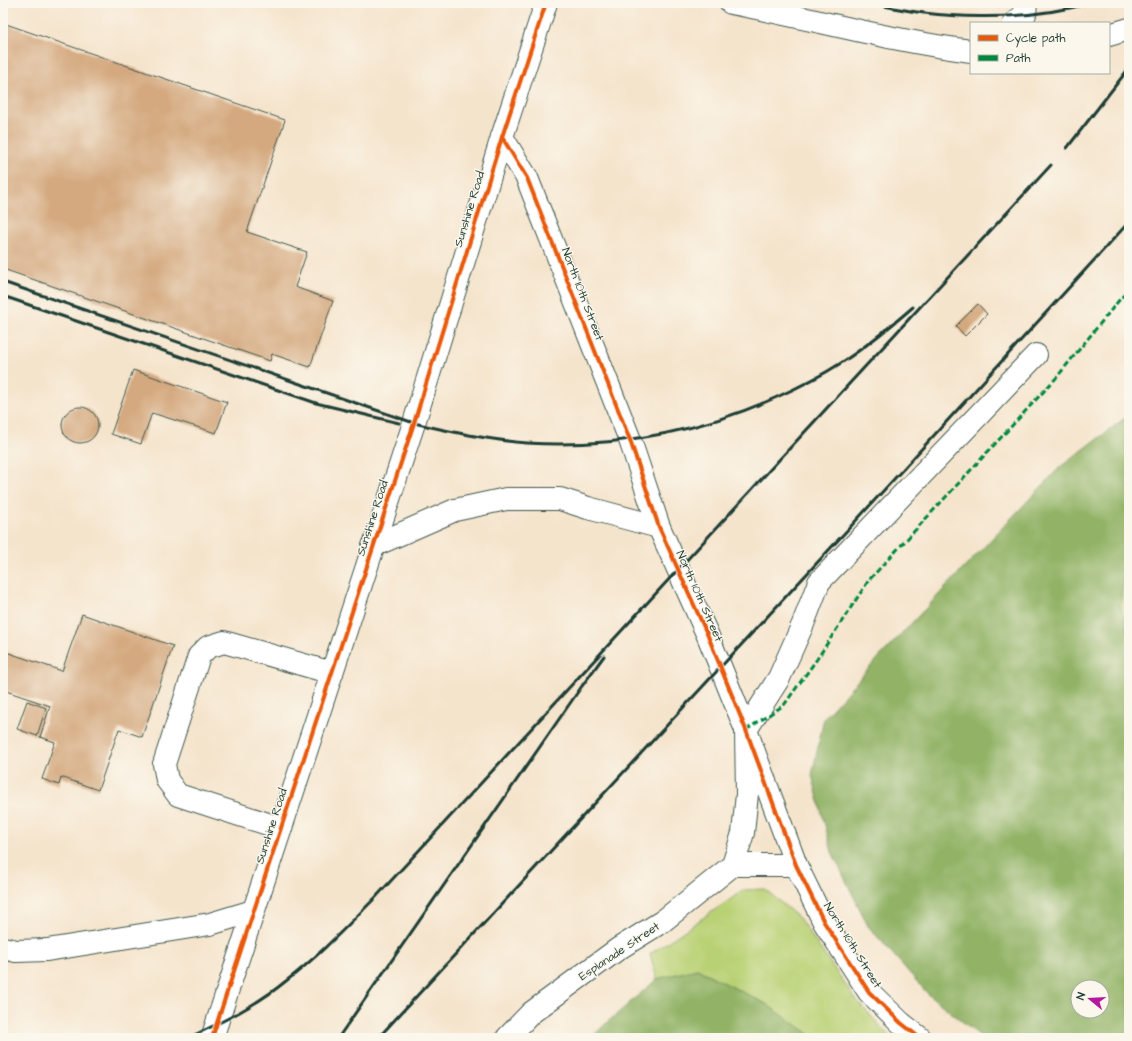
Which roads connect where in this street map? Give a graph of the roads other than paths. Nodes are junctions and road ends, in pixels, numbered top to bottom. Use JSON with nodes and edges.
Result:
{"nodes":[{"id":1,"x":546,"y":3,"type":"edge"},
{"id":2,"x":731,"y":3,"type":"edge"},
{"id":3,"x":1026,"y":3,"type":"edge"},
{"id":4,"x":1015,"y":22,"type":"edge"},
{"id":5,"x":1129,"y":29,"type":"edge"},
{"id":6,"x":1110,"y":35,"type":"edge"},
{"id":7,"x":967,"y":49,"type":"edge"},
{"id":8,"x":502,"y":137,"type":"junction"},
{"id":9,"x":1036,"y":355,"type":"dead end"},
{"id":10,"x":659,"y":527,"type":"junction"},
{"id":11,"x":373,"y":546,"type":"junction"},
{"id":12,"x":332,"y":673,"type":"junction"},
{"id":13,"x":746,"y":730,"type":"junction"},
{"id":14,"x":280,"y":828,"type":"junction"},
{"id":15,"x":733,"y":865,"type":"junction"},
{"id":16,"x":796,"y":865,"type":"junction"},
{"id":17,"x":253,"y":911,"type":"junction"},
{"id":18,"x":3,"y":948,"type":"edge"},
{"id":19,"x":212,"y":1038,"type":"edge"},
{"id":20,"x":507,"y":1038,"type":"edge"},
{"id":21,"x":920,"y":1038,"type":"edge"}],
"edges":[{"from":1,"to":8,"type":"street","name":"Sunshine Road"},
{"from":2,"to":7,"type":"street"},
{"from":3,"to":4,"type":"street"},
{"from":5,"to":6,"type":"street"},
{"from":8,"to":10,"type":"street","name":"North 10th Street"},
{"from":8,"to":11,"type":"street","name":"Sunshine Road"},
{"from":9,"to":13,"type":"street"},
{"from":10,"to":11,"type":"street"},
{"from":10,"to":13,"type":"street","name":"North 10th Street"},
{"from":11,"to":12,"type":"street","name":"Sunshine Road"},
{"from":12,"to":14,"type":"street","name":"Sunshine Road"},
{"from":12,"to":14,"type":"street"},
{"from":13,"to":15,"type":"street"},
{"from":13,"to":16,"type":"street","name":"North 10th Street"},
{"from":14,"to":17,"type":"street","name":"Sunshine Road"},
{"from":15,"to":16,"type":"street"},
{"from":15,"to":20,"type":"street","name":"Esplanade Street"},
{"from":16,"to":21,"type":"street","name":"North 10th Street"},
{"from":17,"to":18,"type":"street"},
{"from":17,"to":19,"type":"street","name":"Sunshine Road"}]}
